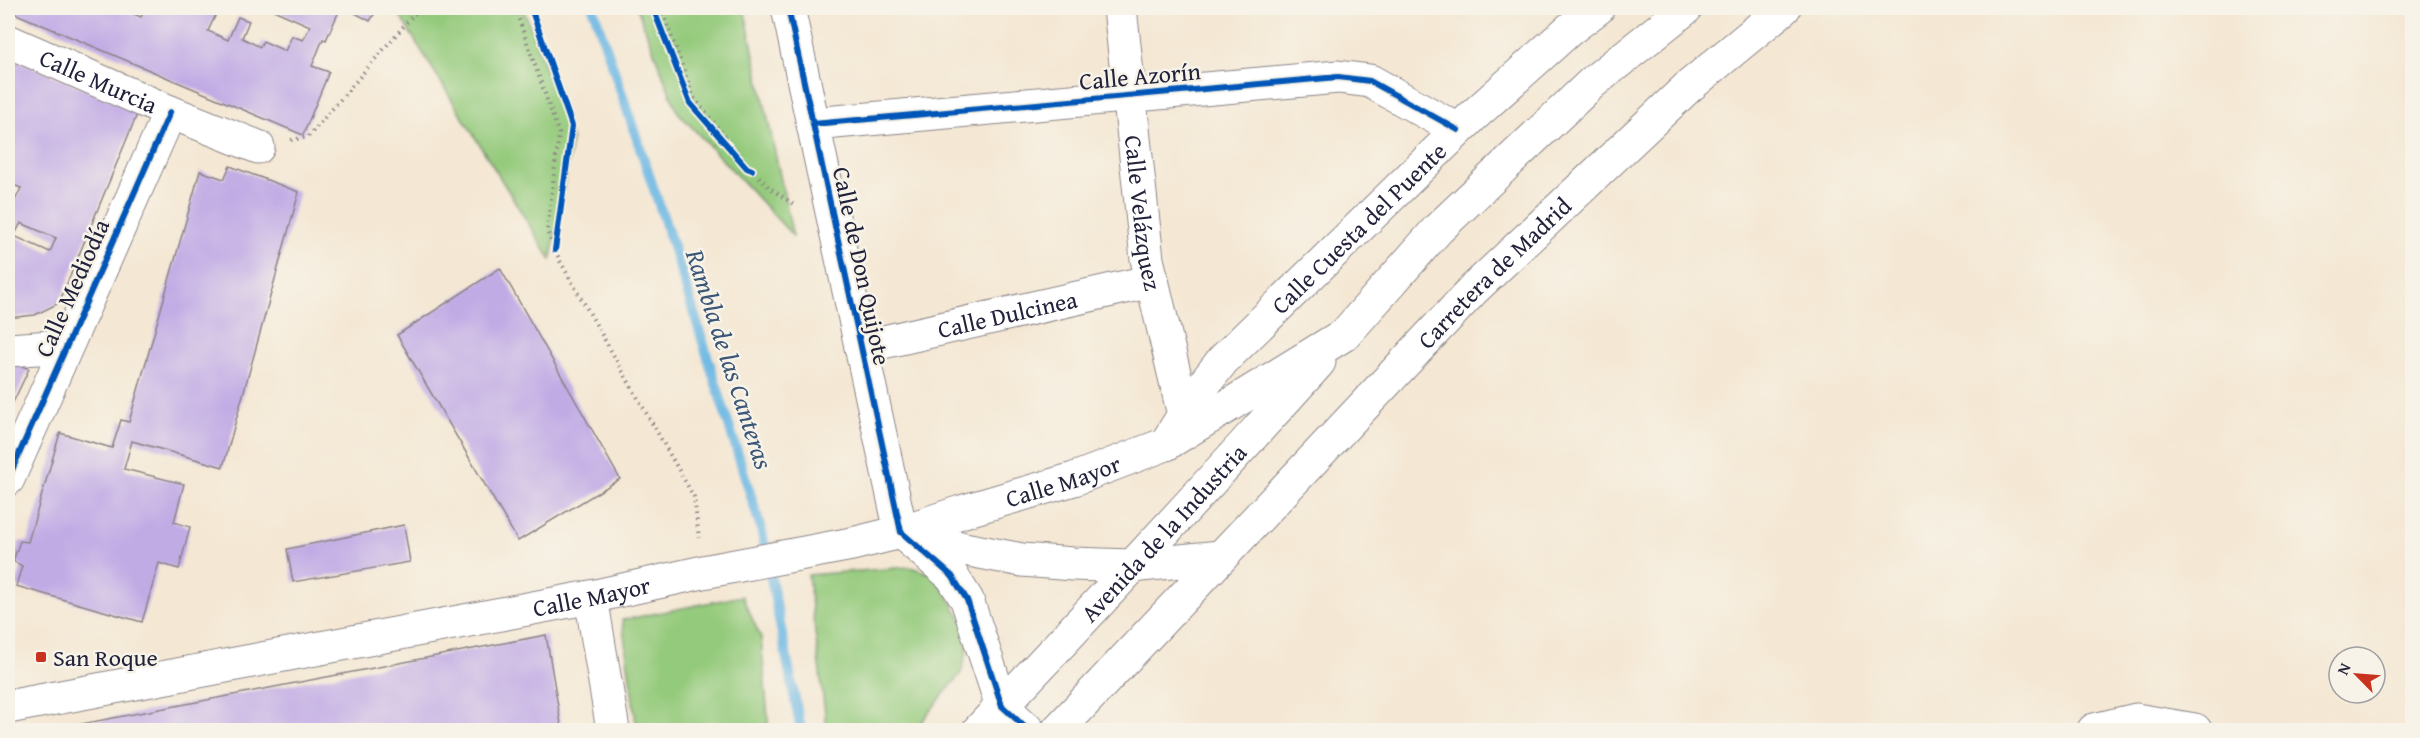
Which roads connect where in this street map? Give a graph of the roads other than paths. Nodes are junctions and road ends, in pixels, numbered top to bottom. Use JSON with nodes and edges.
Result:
{"nodes":[{"id":1,"x":788,"y":8,"type":"edge"},
{"id":2,"x":1120,"y":8,"type":"edge"},
{"id":3,"x":1598,"y":8,"type":"edge"},
{"id":4,"x":1686,"y":8,"type":"edge"},
{"id":5,"x":1784,"y":8,"type":"edge"},
{"id":6,"x":8,"y":41,"type":"edge"},
{"id":7,"x":1130,"y":94,"type":"junction"},
{"id":8,"x":170,"y":112,"type":"junction"},
{"id":9,"x":813,"y":124,"type":"junction"},
{"id":10,"x":1458,"y":130,"type":"junction"},
{"id":11,"x":258,"y":147,"type":"road end"},
{"id":12,"x":1152,"y":281,"type":"junction"},
{"id":13,"x":1345,"y":334,"type":"junction"},
{"id":14,"x":66,"y":346,"type":"junction"},
{"id":15,"x":861,"y":346,"type":"junction"},
{"id":16,"x":8,"y":350,"type":"edge"},
{"id":17,"x":1184,"y":415,"type":"junction"},
{"id":18,"x":1166,"y":444,"type":"junction"},
{"id":19,"x":8,"y":479,"type":"edge"},
{"id":20,"x":901,"y":532,"type":"junction"},
{"id":21,"x":1220,"y":557,"type":"junction"},
{"id":22,"x":1131,"y":566,"type":"junction"},
{"id":23,"x":591,"y":597,"type":"junction"},
{"id":24,"x":1002,"y":706,"type":"junction"},
{"id":25,"x":8,"y":707,"type":"edge"},
{"id":26,"x":614,"y":730,"type":"edge"},
{"id":27,"x":979,"y":730,"type":"edge"},
{"id":28,"x":1028,"y":730,"type":"edge"},
{"id":29,"x":1058,"y":730,"type":"edge"},
{"id":30,"x":2094,"y":730,"type":"edge"},
{"id":31,"x":2195,"y":730,"type":"edge"}],
"edges":[{"from":1,"to":9,"type":"street","name":"Calle de Don Quijote"},
{"from":2,"to":7,"type":"street","name":"Calle Velázquez"},
{"from":3,"to":10,"type":"street","name":"Calle Cuesta del Puente"},
{"from":4,"to":13,"type":"street","name":"Avenida de la Industria"},
{"from":5,"to":21,"type":"street","name":"Carretera de Madrid"},
{"from":6,"to":8,"type":"street","name":"Calle Murcia"},
{"from":7,"to":9,"type":"street","name":"Calle Azorín"},
{"from":7,"to":10,"type":"street","name":"Calle Azorín"},
{"from":7,"to":12,"type":"street","name":"Calle Velázquez"},
{"from":8,"to":11,"type":"street","name":"Calle Murcia"},
{"from":8,"to":14,"type":"street","name":"Calle Mediodía"},
{"from":9,"to":15,"type":"street","name":"Calle de Don Quijote"},
{"from":10,"to":17,"type":"street","name":"Calle Cuesta del Puente"},
{"from":12,"to":15,"type":"street","name":"Calle Dulcinea"},
{"from":12,"to":17,"type":"street","name":"Calle Velázquez"},
{"from":13,"to":18,"type":"street","name":"Calle Mayor"},
{"from":13,"to":22,"type":"street","name":"Avenida de la Industria"},
{"from":14,"to":16,"type":"street"},
{"from":14,"to":19,"type":"street","name":"Calle Mediodía"},
{"from":15,"to":20,"type":"street","name":"Calle de Don Quijote"},
{"from":17,"to":18,"type":"street","name":"Calle Cuesta del Puente"},
{"from":18,"to":20,"type":"street","name":"Calle Mayor"},
{"from":20,"to":22,"type":"street"},
{"from":20,"to":23,"type":"street","name":"Calle Mayor"},
{"from":20,"to":24,"type":"street"},
{"from":21,"to":22,"type":"street"},
{"from":21,"to":29,"type":"street"},
{"from":22,"to":24,"type":"street","name":"Avenida de la Industria"},
{"from":23,"to":25,"type":"street","name":"Calle Mayor"},
{"from":23,"to":26,"type":"street"},
{"from":24,"to":27,"type":"street","name":"Avenida de la Industria"},
{"from":24,"to":28,"type":"street"},
{"from":30,"to":31,"type":"street"}]}
